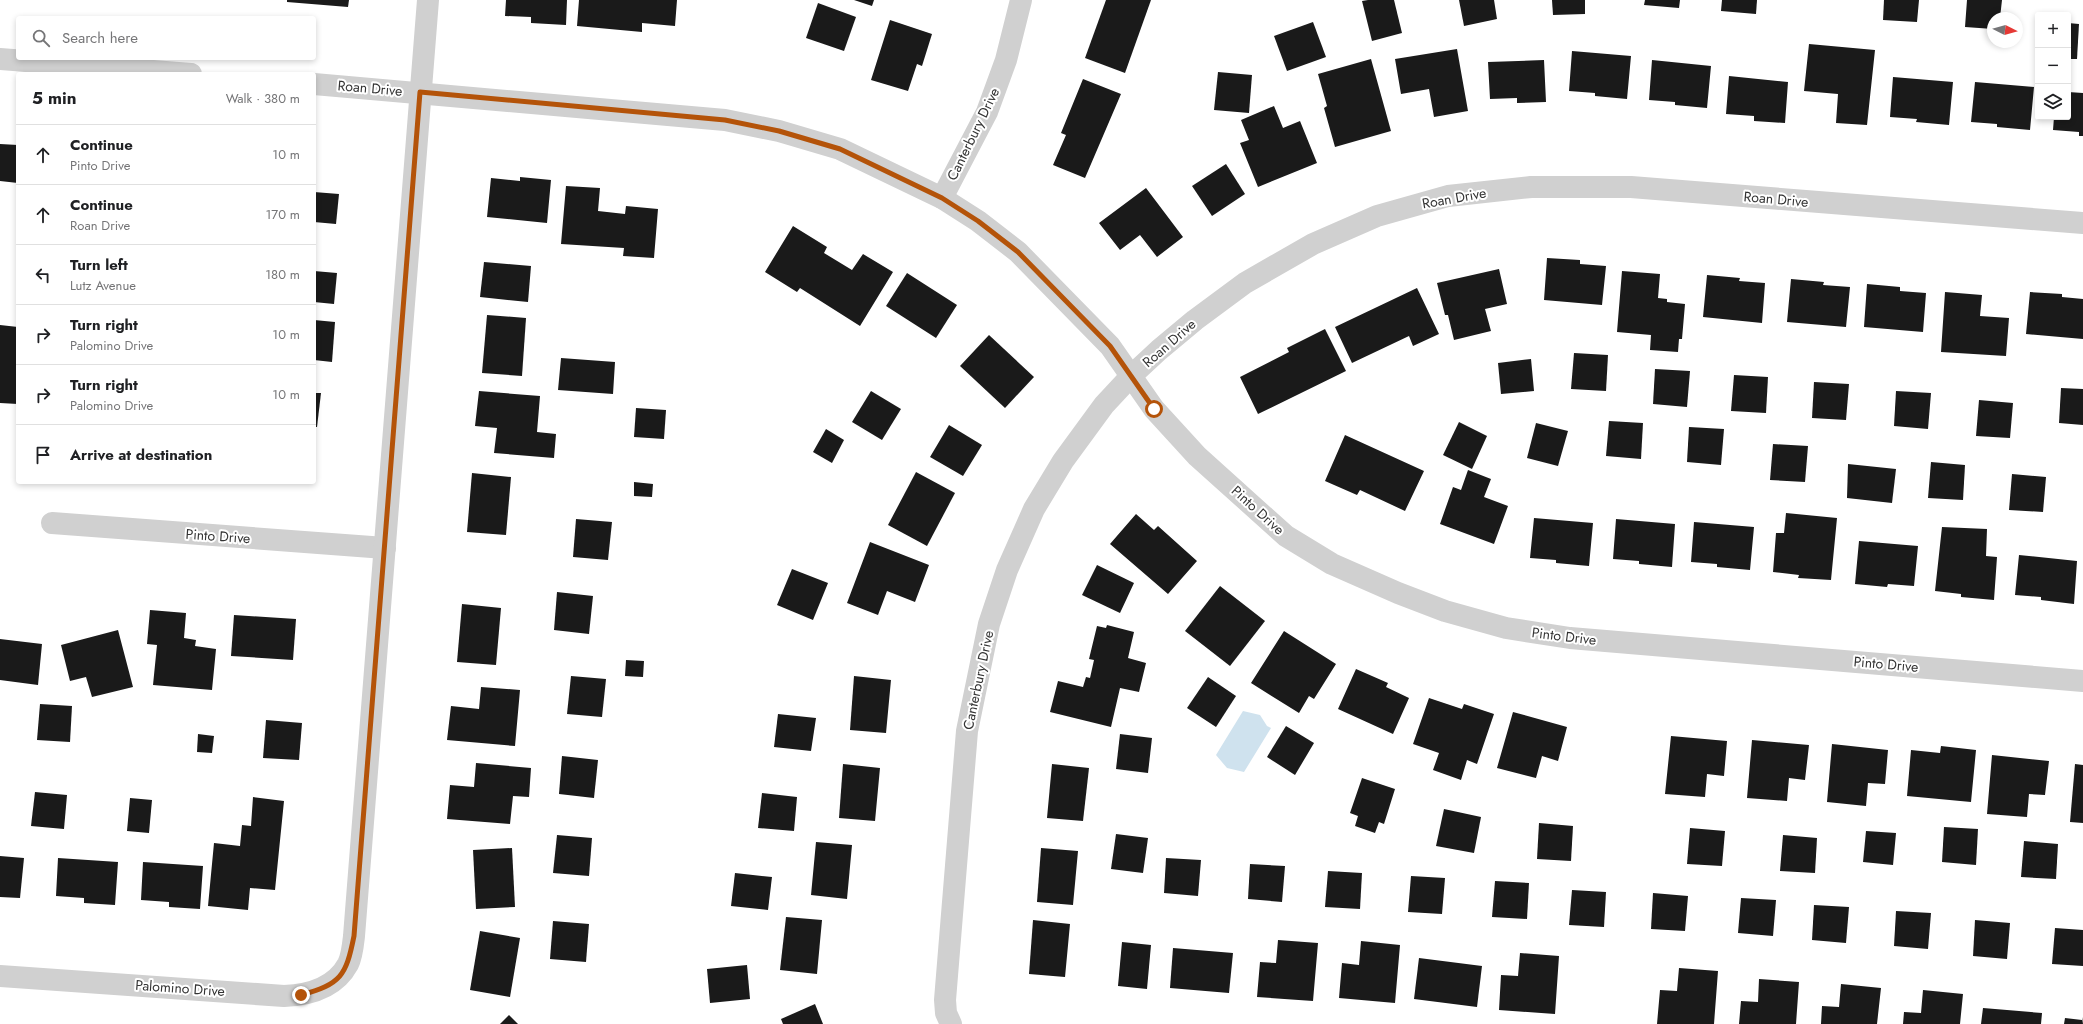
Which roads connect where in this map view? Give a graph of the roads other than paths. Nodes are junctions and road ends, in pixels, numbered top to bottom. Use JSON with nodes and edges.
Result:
{"nodes":[{"id":1,"x":428,"y":0,"type":"edge"},
{"id":2,"x":1021,"y":0,"type":"edge"},
{"id":3,"x":0,"y":59,"type":"edge"},
{"id":4,"x":166,"y":72,"type":"edge"},
{"id":5,"x":316,"y":84,"type":"edge"},
{"id":6,"x":420,"y":92,"type":"junction"},
{"id":7,"x":942,"y":198,"type":"junction"},
{"id":8,"x":2083,"y":223,"type":"edge"},
{"id":9,"x":1131,"y":376,"type":"junction"},
{"id":10,"x":52,"y":523,"type":"dead end"},
{"id":11,"x":385,"y":548,"type":"junction"},
{"id":12,"x":2083,"y":681,"type":"edge"},
{"id":13,"x":0,"y":976,"type":"edge"},
{"id":14,"x":950,"y":1024,"type":"edge"}],
"edges":[{"from":1,"to":6,"type":"street"},
{"from":2,"to":7,"type":"street","name":"Canterbury Drive"},
{"from":3,"to":4,"type":"street"},
{"from":5,"to":6,"type":"street","name":"Roan Drive"},
{"from":6,"to":7,"type":"street","name":"Roan Drive"},
{"from":6,"to":11,"type":"street"},
{"from":7,"to":9,"type":"street","name":"Roan Drive"},
{"from":8,"to":9,"type":"street","name":"Roan Drive"},
{"from":9,"to":12,"type":"street","name":"Pinto Drive"},
{"from":9,"to":14,"type":"street","name":"Canterbury Drive"},
{"from":10,"to":11,"type":"street","name":"Pinto Drive"},
{"from":11,"to":13,"type":"street","name":"Palomino Drive"}]}
